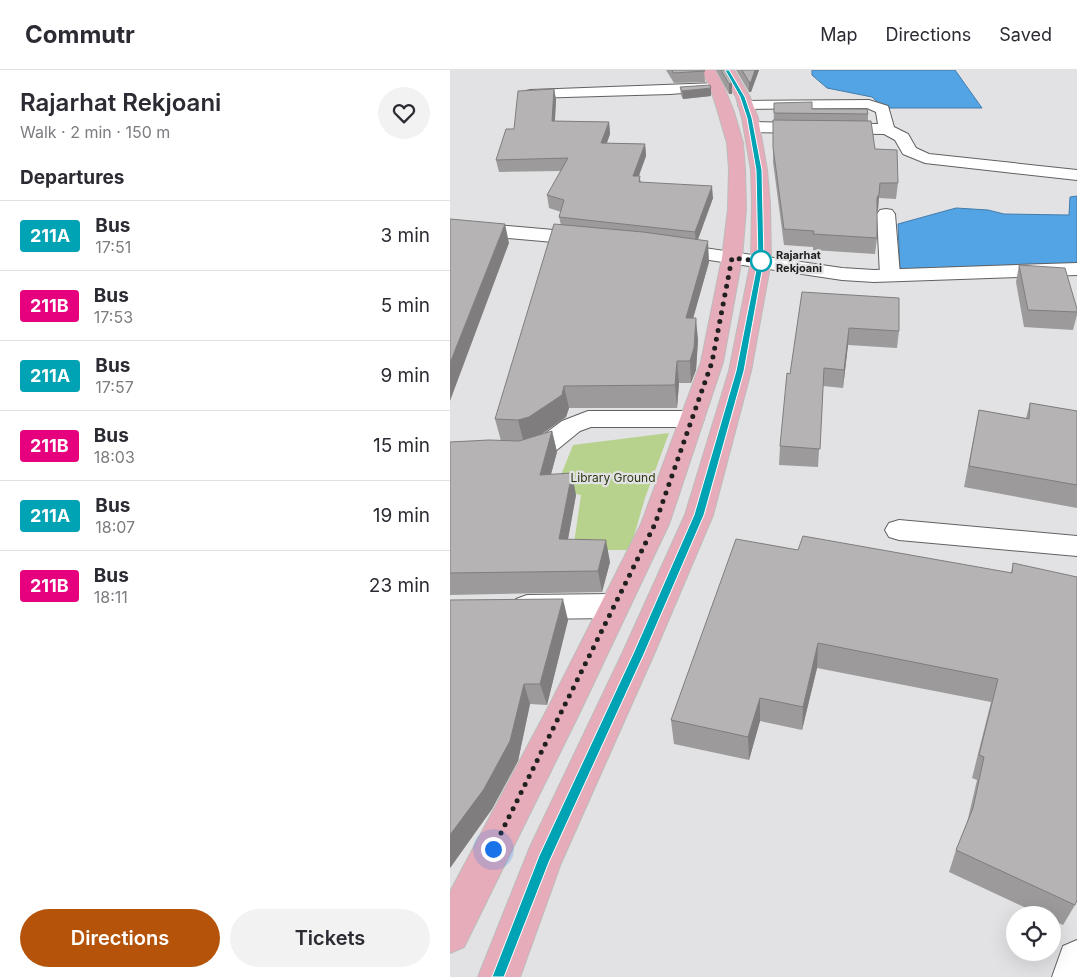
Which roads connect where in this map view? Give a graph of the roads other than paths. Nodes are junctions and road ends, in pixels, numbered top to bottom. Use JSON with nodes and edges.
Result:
{"nodes":[{"id":1,"x":708,"y":70,"type":"edge"},
{"id":2,"x":727,"y":70,"type":"edge"},
{"id":3,"x":717,"y":87,"type":"junction"},
{"id":4,"x":531,"y":94,"type":"edge"},
{"id":5,"x":745,"y":105,"type":"junction"},
{"id":6,"x":752,"y":127,"type":"junction"},
{"id":7,"x":887,"y":129,"type":"junction"},
{"id":8,"x":1077,"y":175,"type":"edge"},
{"id":9,"x":886,"y":214,"type":"dead end"},
{"id":10,"x":450,"y":227,"type":"edge"},
{"id":11,"x":607,"y":241,"type":"edge"},
{"id":12,"x":654,"y":247,"type":"edge"},
{"id":13,"x":732,"y":258,"type":"junction"},
{"id":14,"x":761,"y":260,"type":"junction"},
{"id":15,"x":1077,"y":269,"type":"edge"},
{"id":16,"x":890,"y":275,"type":"junction"},
{"id":17,"x":692,"y":419,"type":"junction"},
{"id":18,"x":450,"y":454,"type":"edge"},
{"id":19,"x":898,"y":530,"type":"dead end"},
{"id":20,"x":1077,"y":546,"type":"edge"},
{"id":21,"x":614,"y":606,"type":"junction"},
{"id":22,"x":498,"y":608,"type":"edge"},
{"id":23,"x":450,"y":933,"type":"edge"},
{"id":24,"x":1077,"y":960,"type":"edge"},
{"id":25,"x":499,"y":977,"type":"edge"},
{"id":26,"x":1073,"y":977,"type":"edge"}],
"edges":[{"from":1,"to":3,"type":"main road"},
{"from":2,"to":5,"type":"main road"},
{"from":3,"to":4,"type":"street"},
{"from":3,"to":13,"type":"main road"},
{"from":5,"to":6,"type":"main road"},
{"from":5,"to":7,"type":"street"},
{"from":6,"to":7,"type":"street"},
{"from":6,"to":14,"type":"main road"},
{"from":7,"to":8,"type":"street"},
{"from":9,"to":16,"type":"street"},
{"from":10,"to":11,"type":"street"},
{"from":12,"to":13,"type":"street"},
{"from":13,"to":14,"type":"street"},
{"from":13,"to":17,"type":"main road"},
{"from":14,"to":16,"type":"street"},
{"from":14,"to":25,"type":"main road"},
{"from":15,"to":16,"type":"street"},
{"from":17,"to":18,"type":"street"},
{"from":17,"to":21,"type":"main road"},
{"from":19,"to":20,"type":"street"},
{"from":21,"to":22,"type":"street"},
{"from":21,"to":23,"type":"main road"},
{"from":24,"to":26,"type":"street"}]}
